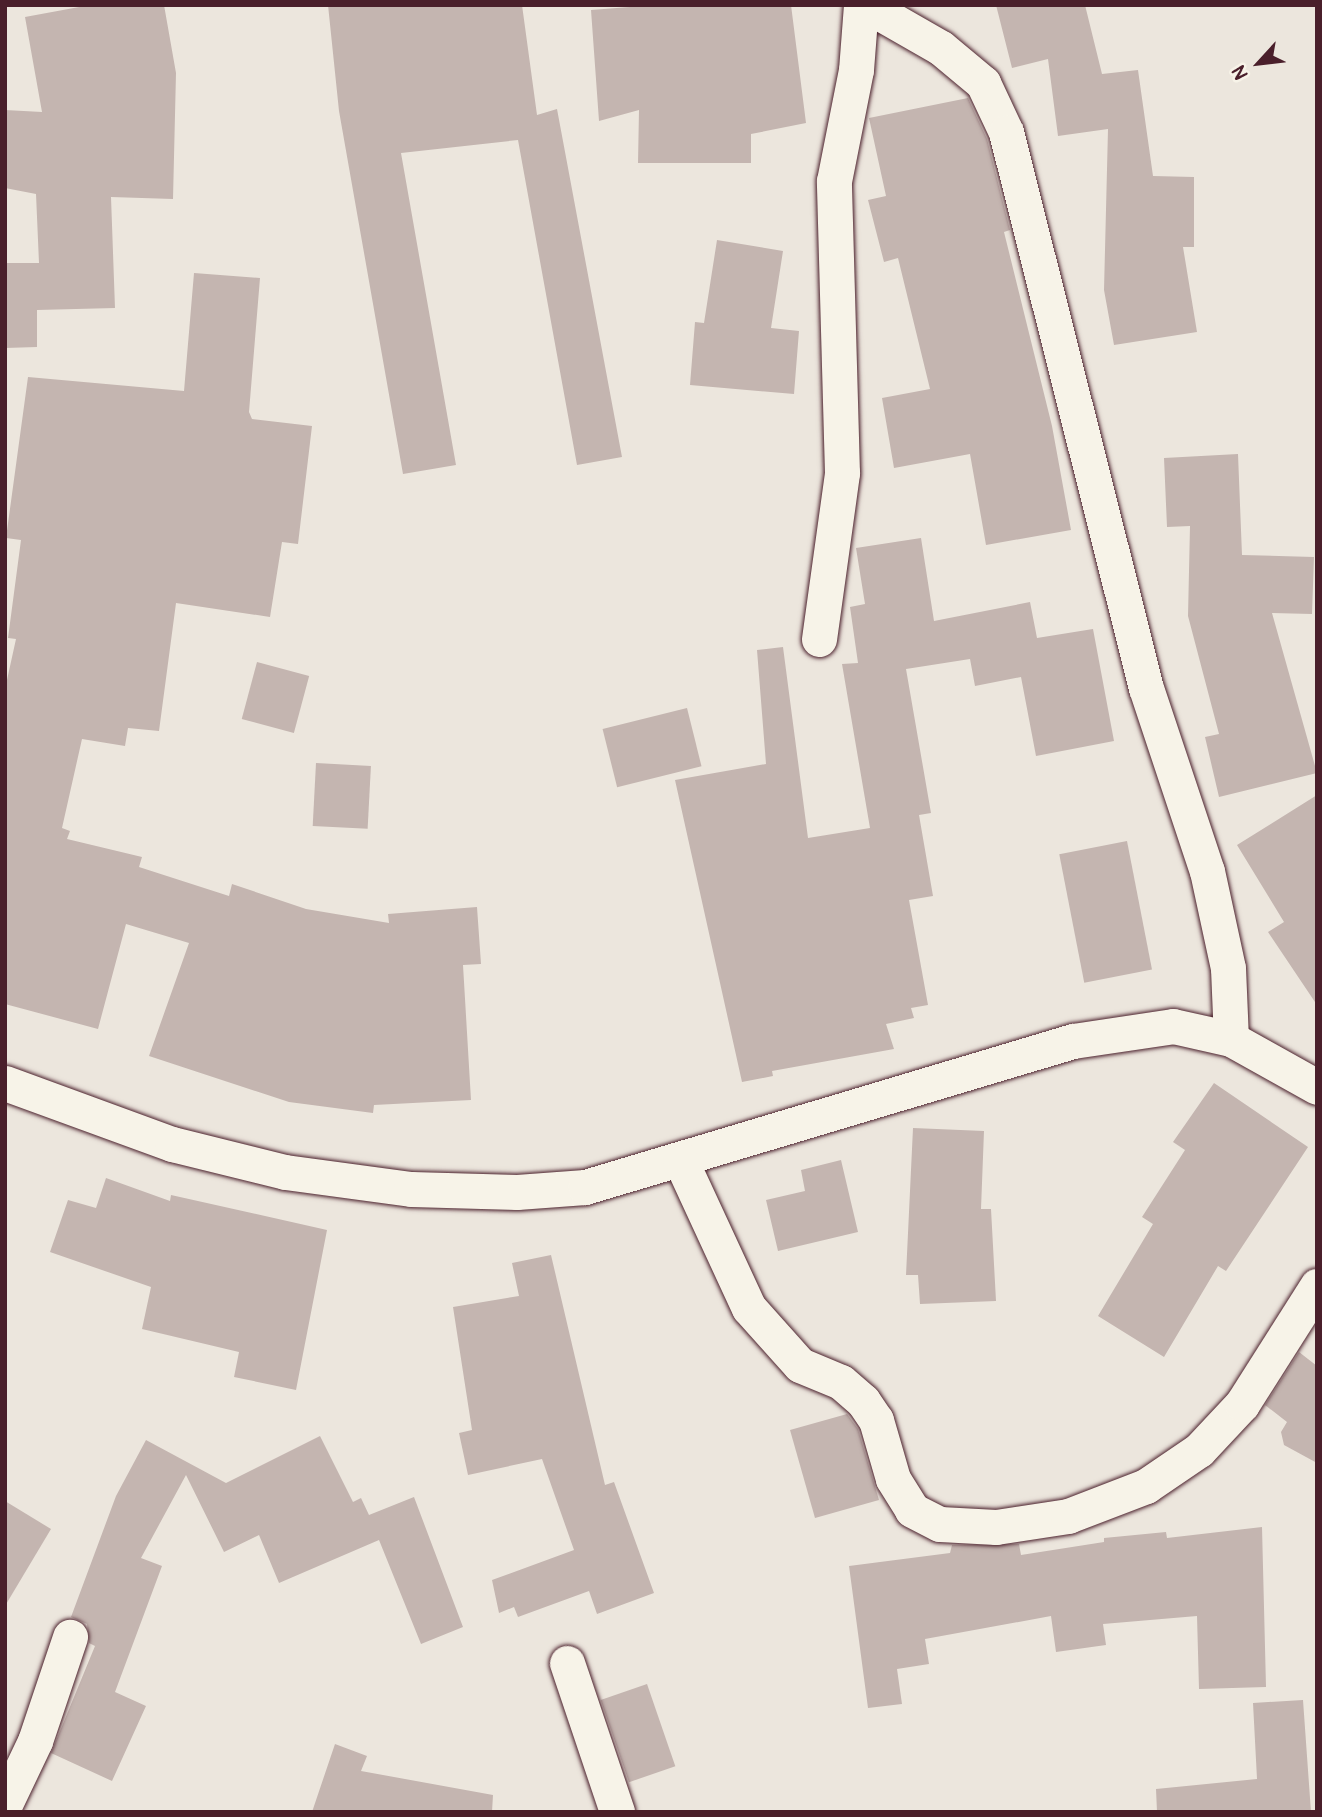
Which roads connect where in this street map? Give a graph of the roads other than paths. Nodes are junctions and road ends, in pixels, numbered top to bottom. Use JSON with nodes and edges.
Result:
{"nodes":[{"id":1,"x":860,"y":5,"type":"edge"},
{"id":2,"x":866,"y":5,"type":"edge"},
{"id":3,"x":819,"y":639,"type":"dead end"},
{"id":4,"x":1231,"y":1039,"type":"junction"},
{"id":5,"x":5,"y":1083,"type":"edge"},
{"id":6,"x":1317,"y":1087,"type":"edge"},
{"id":7,"x":680,"y":1159,"type":"junction"},
{"id":8,"x":1317,"y":1286,"type":"edge"},
{"id":9,"x":70,"y":1637,"type":"dead end"},
{"id":10,"x":567,"y":1663,"type":"dead end"},
{"id":11,"x":5,"y":1804,"type":"edge"},
{"id":12,"x":617,"y":1812,"type":"edge"}],
"edges":[{"from":1,"to":3,"type":"street"},
{"from":2,"to":4,"type":"street"},
{"from":4,"to":6,"type":"street"},
{"from":4,"to":7,"type":"street"},
{"from":5,"to":7,"type":"street"},
{"from":7,"to":8,"type":"street"},
{"from":9,"to":11,"type":"street"},
{"from":10,"to":12,"type":"street"}]}
